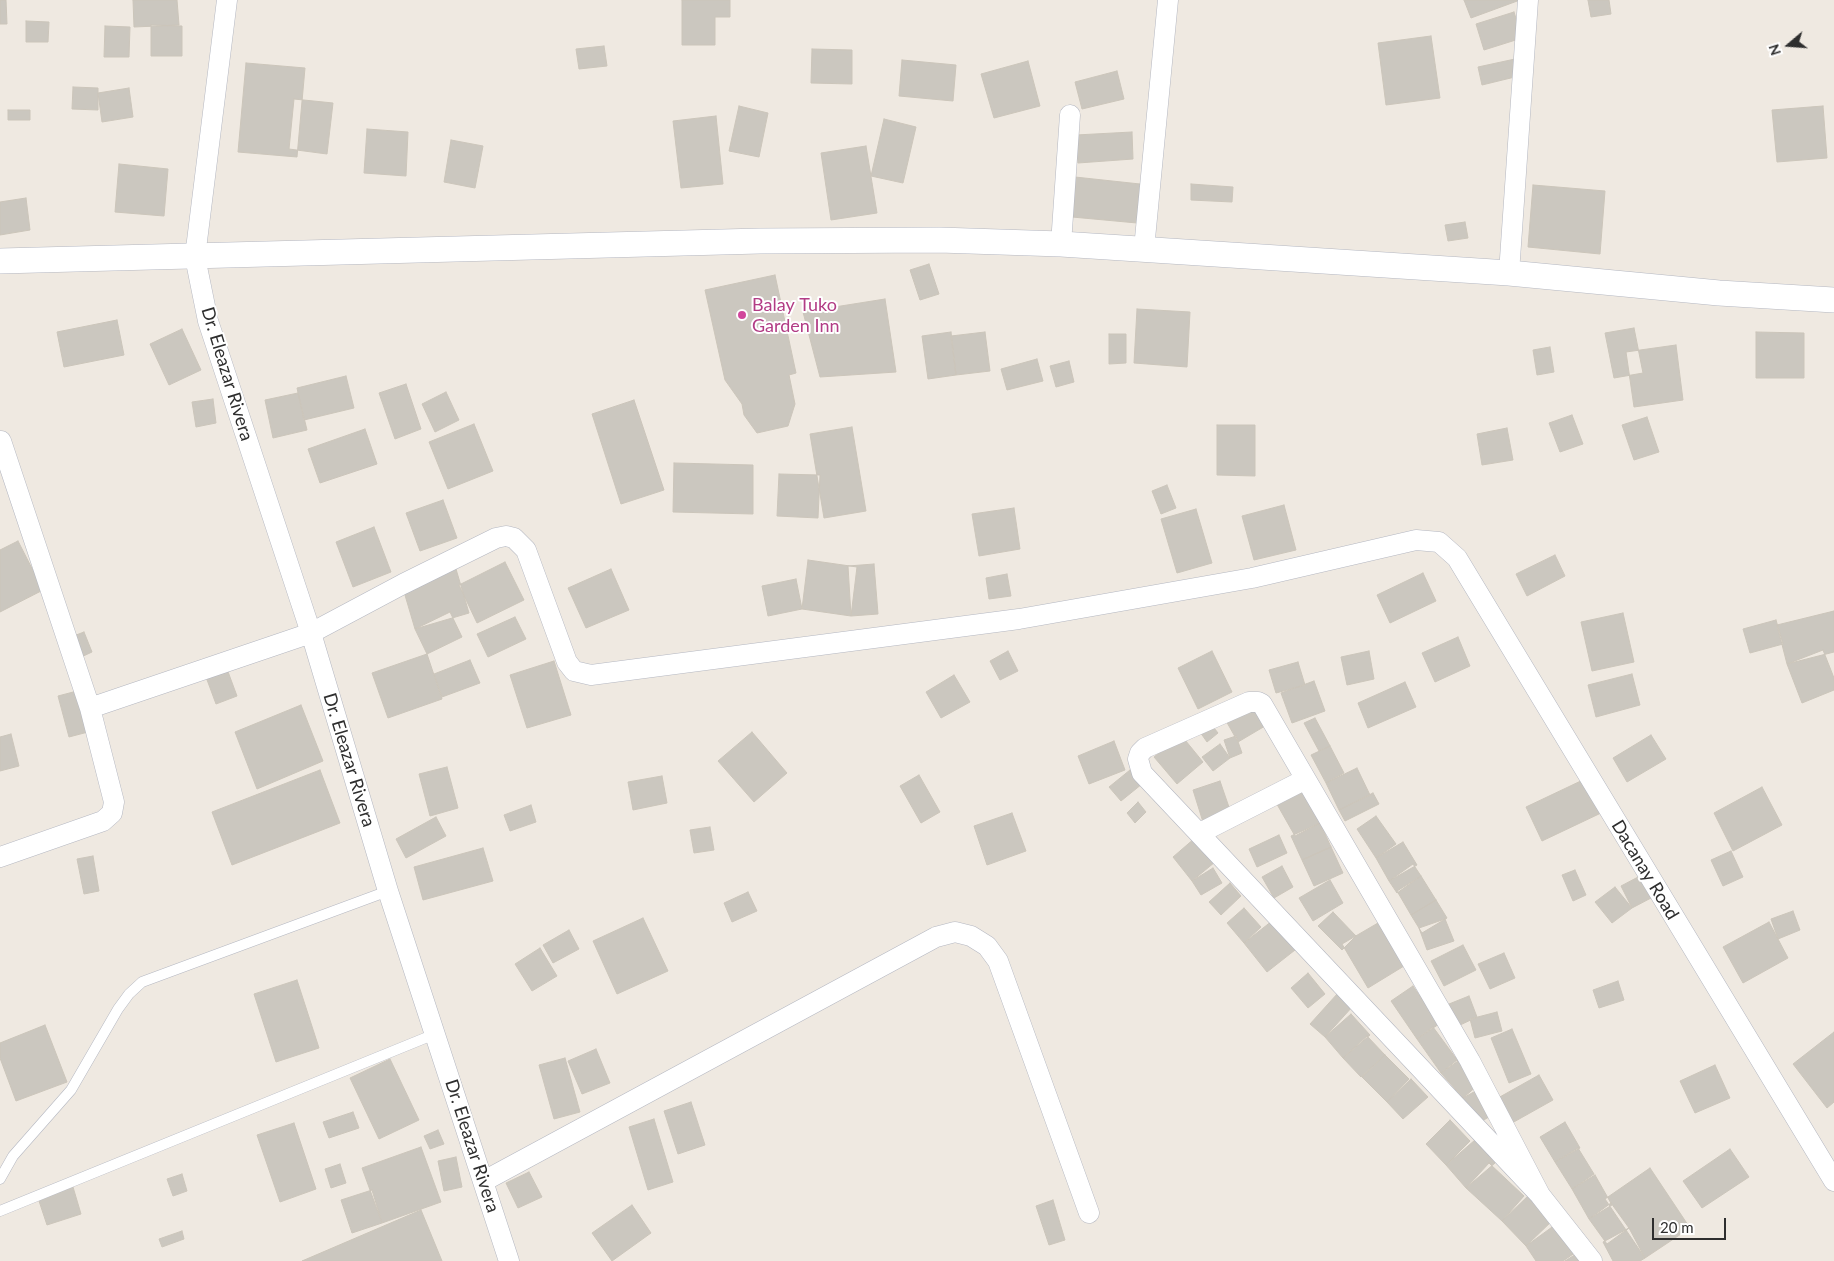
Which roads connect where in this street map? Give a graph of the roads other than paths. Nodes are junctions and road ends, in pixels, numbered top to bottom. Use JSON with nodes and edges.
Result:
{"nodes":[{"id":1,"x":227,"y":0,"type":"edge"},
{"id":2,"x":1168,"y":0,"type":"edge"},
{"id":3,"x":1528,"y":0,"type":"edge"},
{"id":4,"x":1070,"y":115,"type":"dead end"},
{"id":5,"x":1061,"y":244,"type":"junction"},
{"id":6,"x":1144,"y":249,"type":"junction"},
{"id":7,"x":195,"y":257,"type":"junction"},
{"id":8,"x":0,"y":261,"type":"edge"},
{"id":9,"x":1509,"y":273,"type":"junction"},
{"id":10,"x":1834,"y":300,"type":"edge"},
{"id":11,"x":1,"y":441,"type":"dead end"},
{"id":12,"x":311,"y":633,"type":"junction"},
{"id":13,"x":90,"y":708,"type":"junction"},
{"id":14,"x":1304,"y":780,"type":"junction"},
{"id":15,"x":1200,"y":833,"type":"junction"},
{"id":16,"x":0,"y":857,"type":"edge"},
{"id":17,"x":388,"y":890,"type":"junction"},
{"id":18,"x":435,"y":1034,"type":"junction"},
{"id":19,"x":0,"y":1180,"type":"edge"},
{"id":20,"x":484,"y":1181,"type":"junction"},
{"id":21,"x":1834,"y":1181,"type":"edge"},
{"id":22,"x":1540,"y":1194,"type":"junction"},
{"id":23,"x":0,"y":1210,"type":"edge"},
{"id":24,"x":1089,"y":1213,"type":"dead end"},
{"id":25,"x":509,"y":1261,"type":"edge"},
{"id":26,"x":1592,"y":1261,"type":"edge"}],
"edges":[{"from":1,"to":7,"type":"street","name":"Dr. Eleazar Rivera"},
{"from":2,"to":6,"type":"street"},
{"from":3,"to":9,"type":"street"},
{"from":4,"to":5,"type":"street"},
{"from":5,"to":6,"type":"street"},
{"from":5,"to":7,"type":"street"},
{"from":6,"to":9,"type":"street"},
{"from":7,"to":8,"type":"street"},
{"from":7,"to":12,"type":"street","name":"Dr. Eleazar Rivera"},
{"from":9,"to":10,"type":"street"},
{"from":11,"to":13,"type":"street"},
{"from":12,"to":13,"type":"street"},
{"from":12,"to":17,"type":"street","name":"Dr. Eleazar Rivera"},
{"from":12,"to":21,"type":"street","name":"Dacanay Road"},
{"from":13,"to":16,"type":"street"},
{"from":14,"to":15,"type":"street"},
{"from":14,"to":15,"type":"street"},
{"from":14,"to":22,"type":"street"},
{"from":15,"to":22,"type":"street"},
{"from":17,"to":18,"type":"street","name":"Dr. Eleazar Rivera"},
{"from":17,"to":19,"type":"lane"},
{"from":18,"to":20,"type":"street","name":"Dr. Eleazar Rivera"},
{"from":18,"to":23,"type":"lane"},
{"from":20,"to":24,"type":"street"},
{"from":20,"to":25,"type":"street","name":"Dr. Eleazar Rivera"},
{"from":22,"to":26,"type":"street"}]}
